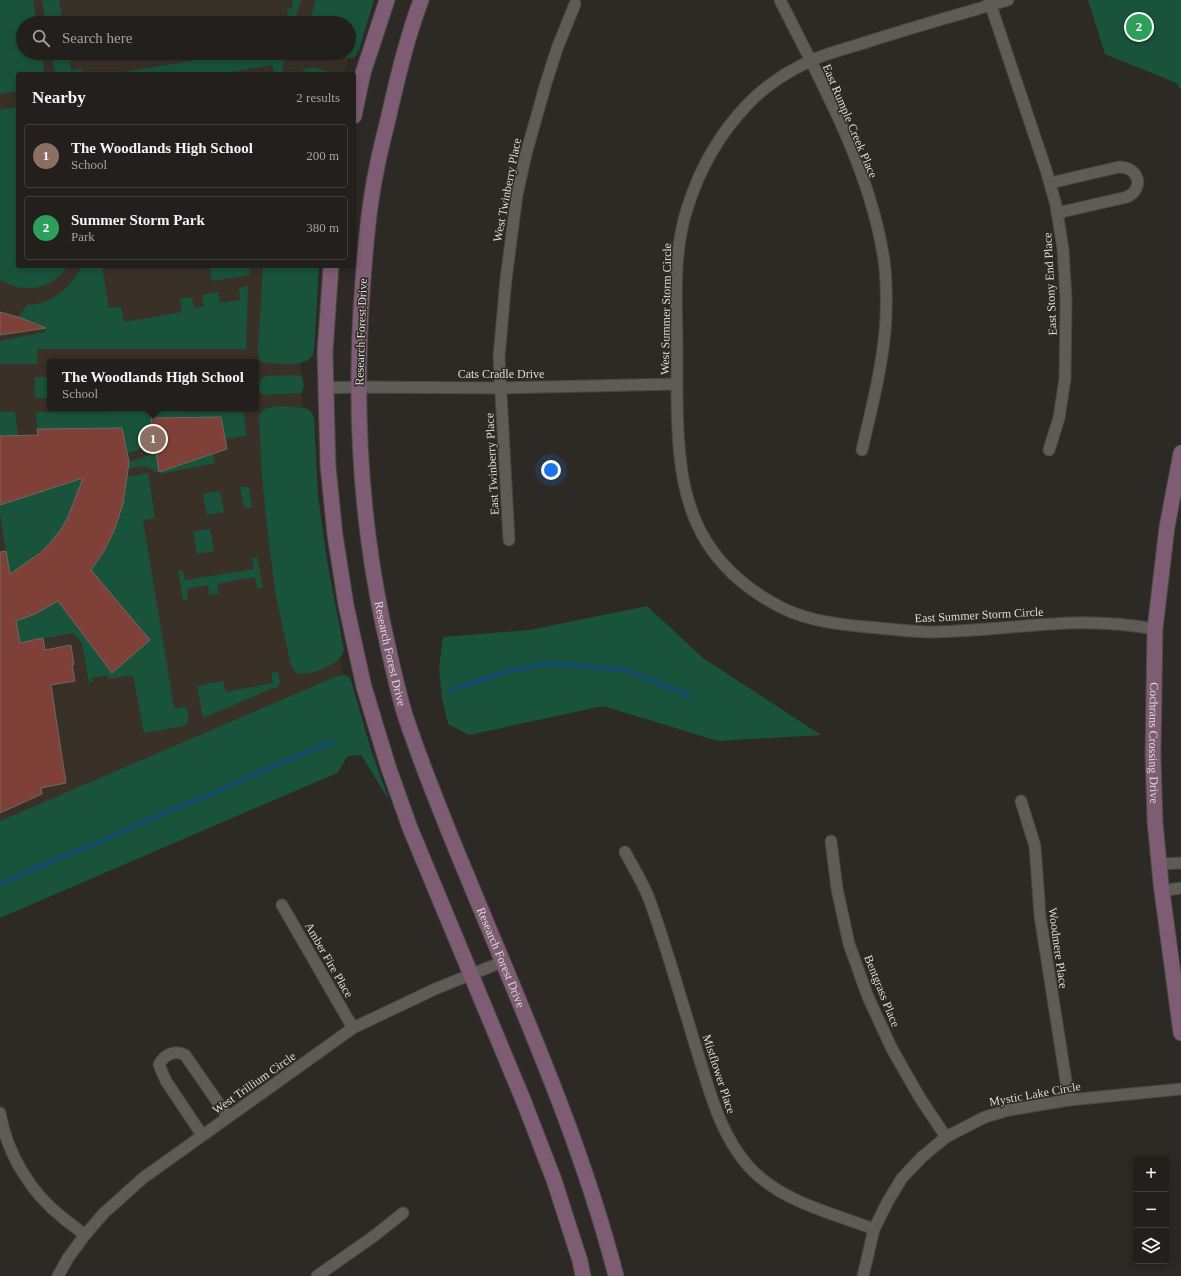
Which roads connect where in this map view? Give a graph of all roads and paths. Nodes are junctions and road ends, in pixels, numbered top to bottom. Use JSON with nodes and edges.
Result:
{"nodes":[{"id":1,"x":386,"y":0,"type":"edge"},
{"id":2,"x":421,"y":0,"type":"edge"},
{"id":3,"x":780,"y":0,"type":"edge"},
{"id":4,"x":1008,"y":0,"type":"edge"},
{"id":5,"x":990,"y":2,"type":"edge"},
{"id":6,"x":575,"y":4,"type":"dead end"},
{"id":7,"x":810,"y":61,"type":"junction"},
{"id":8,"x":356,"y":106,"type":"edge"},
{"id":9,"x":1050,"y":183,"type":"junction"},
{"id":10,"x":1057,"y":213,"type":"junction"},
{"id":11,"x":331,"y":268,"type":"edge"},
{"id":12,"x":677,"y":384,"type":"junction"},
{"id":13,"x":358,"y":387,"type":"junction"},
{"id":14,"x":325,"y":388,"type":"junction"},
{"id":15,"x":500,"y":388,"type":"junction"},
{"id":16,"x":862,"y":450,"type":"dead end"},
{"id":17,"x":1049,"y":450,"type":"dead end"},
{"id":18,"x":1181,"y":453,"type":"edge"},
{"id":19,"x":509,"y":540,"type":"dead end"},
{"id":20,"x":1155,"y":628,"type":"junction"},
{"id":21,"x":1021,"y":801,"type":"dead end"},
{"id":22,"x":831,"y":841,"type":"dead end"},
{"id":23,"x":625,"y":852,"type":"dead end"},
{"id":24,"x":1181,"y":863,"type":"edge"},
{"id":25,"x":1159,"y":864,"type":"junction"},
{"id":26,"x":1181,"y":888,"type":"edge"},
{"id":27,"x":1162,"y":891,"type":"junction"},
{"id":28,"x":282,"y":905,"type":"dead end"},
{"id":29,"x":502,"y":962,"type":"junction"},
{"id":30,"x":471,"y":975,"type":"junction"},
{"id":31,"x":353,"y":1028,"type":"junction"},
{"id":32,"x":1181,"y":1033,"type":"edge"},
{"id":33,"x":1181,"y":1089,"type":"edge"},
{"id":34,"x":1069,"y":1100,"type":"junction"},
{"id":35,"x":0,"y":1114,"type":"edge"},
{"id":36,"x":228,"y":1117,"type":"junction"},
{"id":37,"x":202,"y":1135,"type":"junction"},
{"id":38,"x":946,"y":1137,"type":"junction"},
{"id":39,"x":404,"y":1213,"type":"dead end"},
{"id":40,"x":874,"y":1229,"type":"junction"},
{"id":41,"x":85,"y":1235,"type":"junction"},
{"id":42,"x":58,"y":1276,"type":"edge"},
{"id":43,"x":317,"y":1276,"type":"edge"},
{"id":44,"x":584,"y":1276,"type":"edge"},
{"id":45,"x":616,"y":1276,"type":"edge"},
{"id":46,"x":863,"y":1276,"type":"edge"}],
"edges":[{"from":1,"to":8,"type":"main road"},
{"from":2,"to":13,"type":"main road","name":"Research Forest Drive"},
{"from":3,"to":7,"type":"street","name":"East Rumple Creek Place"},
{"from":4,"to":5,"type":"street","name":"West Summer Storm Circle"},
{"from":5,"to":7,"type":"street","name":"West Summer Storm Circle"},
{"from":5,"to":9,"type":"street","name":"East Stony End Place"},
{"from":6,"to":15,"type":"street","name":"West Twinberry Place"},
{"from":7,"to":12,"type":"street","name":"West Summer Storm Circle"},
{"from":7,"to":16,"type":"street","name":"East Rumple Creek Place"},
{"from":9,"to":10,"type":"street","name":"East Stony End Place"},
{"from":9,"to":10,"type":"street"},
{"from":10,"to":17,"type":"street","name":"East Stony End Place"},
{"from":11,"to":14,"type":"main road"},
{"from":12,"to":15,"type":"street","name":"Cats Cradle Drive"},
{"from":12,"to":20,"type":"street","name":"East Summer Storm Circle"},
{"from":13,"to":14,"type":"street","name":"Cats Cradle Drive"},
{"from":13,"to":15,"type":"street","name":"Cats Cradle Drive"},
{"from":13,"to":29,"type":"main road","name":"Research Forest Drive"},
{"from":14,"to":30,"type":"main road"},
{"from":15,"to":19,"type":"street","name":"East Twinberry Place"},
{"from":18,"to":20,"type":"main road","name":"Cochrans Crossing Drive"},
{"from":20,"to":25,"type":"main road","name":"Cochrans Crossing Drive"},
{"from":21,"to":34,"type":"street","name":"Woodmere Place"},
{"from":22,"to":38,"type":"street","name":"Bentgrass Place"},
{"from":23,"to":40,"type":"street","name":"Mistflower Place"},
{"from":24,"to":25,"type":"street"},
{"from":25,"to":27,"type":"main road","name":"Cochrans Crossing Drive"},
{"from":26,"to":27,"type":"street"},
{"from":27,"to":32,"type":"main road","name":"Cochrans Crossing Drive"},
{"from":28,"to":31,"type":"street","name":"Amber Fire Place"},
{"from":29,"to":30,"type":"street","name":"West Trillium Circle"},
{"from":29,"to":45,"type":"main road","name":"Research Forest Drive"},
{"from":30,"to":31,"type":"street","name":"West Trillium Circle"},
{"from":30,"to":44,"type":"main road"},
{"from":31,"to":36,"type":"street","name":"West Trillium Circle"},
{"from":33,"to":34,"type":"street","name":"Mystic Lake Circle"},
{"from":34,"to":38,"type":"street","name":"Mystic Lake Circle"},
{"from":35,"to":41,"type":"street"},
{"from":36,"to":37,"type":"street","name":"West Trillium Circle"},
{"from":36,"to":37,"type":"street"},
{"from":37,"to":41,"type":"street","name":"West Trillium Circle"},
{"from":38,"to":40,"type":"street","name":"Mystic Lake Circle"},
{"from":39,"to":43,"type":"street"},
{"from":40,"to":46,"type":"street","name":"Mystic Lake Circle"},
{"from":41,"to":42,"type":"street","name":"West Trillium Circle"}]}
